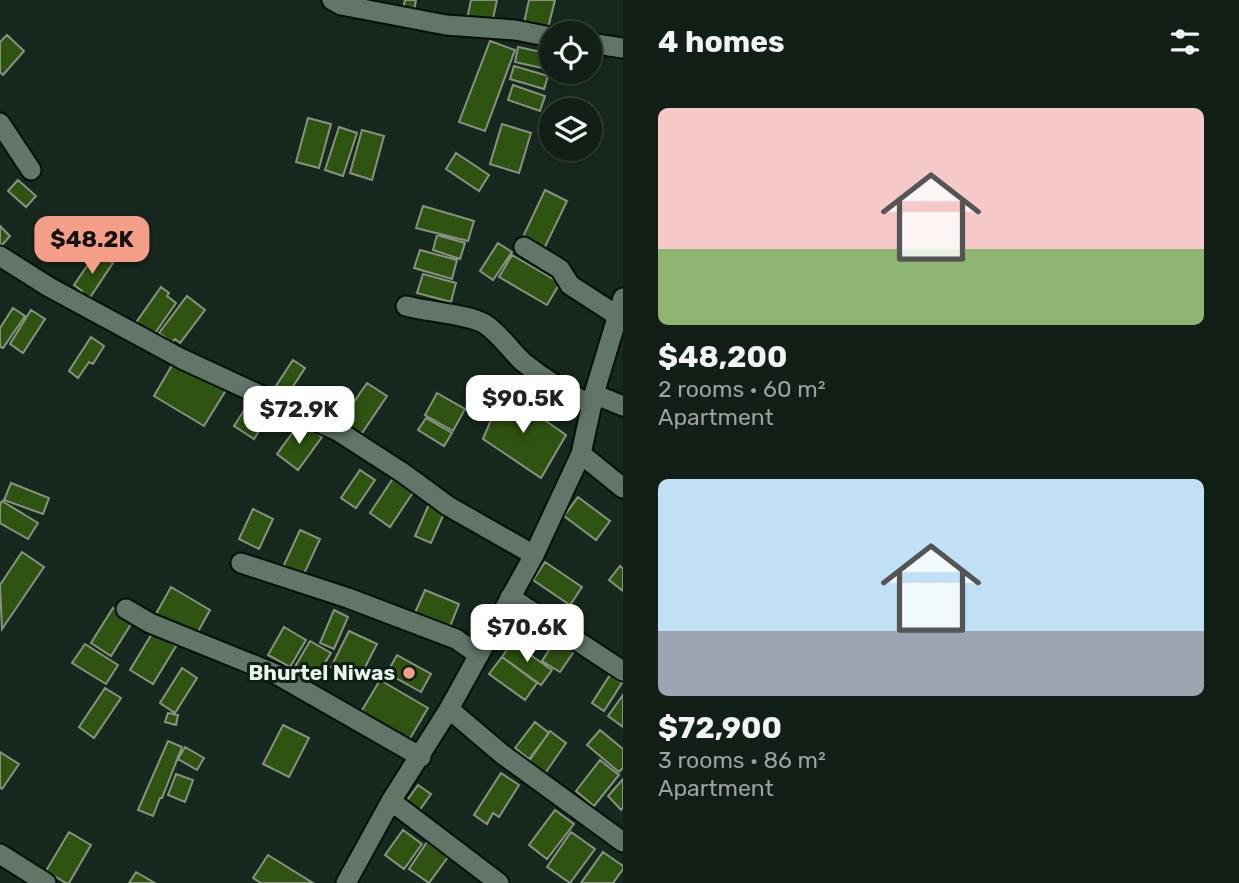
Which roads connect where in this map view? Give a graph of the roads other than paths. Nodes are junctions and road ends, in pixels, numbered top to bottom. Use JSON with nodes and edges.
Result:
{"nodes":[{"id":1,"x":332,"y":0,"type":"edge"},
{"id":2,"x":539,"y":35,"type":"edge"},
{"id":3,"x":602,"y":45,"type":"edge"},
{"id":4,"x":623,"y":48,"type":"edge"},
{"id":5,"x":0,"y":123,"type":"edge"},
{"id":6,"x":31,"y":170,"type":"dead end"},
{"id":7,"x":524,"y":247,"type":"dead end"},
{"id":8,"x":0,"y":256,"type":"edge"},
{"id":9,"x":406,"y":306,"type":"dead end"},
{"id":10,"x":620,"y":307,"type":"edge"},
{"id":11,"x":593,"y":400,"type":"junction"},
{"id":12,"x":623,"y":406,"type":"edge"},
{"id":13,"x":581,"y":454,"type":"junction"},
{"id":14,"x":623,"y":488,"type":"edge"},
{"id":15,"x":534,"y":555,"type":"junction"},
{"id":16,"x":241,"y":563,"type":"dead end"},
{"id":17,"x":510,"y":597,"type":"junction"},
{"id":18,"x":126,"y":608,"type":"dead end"},
{"id":19,"x":479,"y":655,"type":"junction"},
{"id":20,"x":623,"y":671,"type":"edge"},
{"id":21,"x":450,"y":709,"type":"junction"},
{"id":22,"x":421,"y":757,"type":"junction"},
{"id":23,"x":391,"y":801,"type":"junction"},
{"id":24,"x":623,"y":842,"type":"edge"},
{"id":25,"x":0,"y":854,"type":"edge"},
{"id":26,"x":46,"y":883,"type":"edge"},
{"id":27,"x":346,"y":883,"type":"edge"},
{"id":28,"x":499,"y":883,"type":"edge"}],
"edges":[{"from":1,"to":2,"type":"street"},
{"from":3,"to":4,"type":"street"},
{"from":5,"to":6,"type":"street"},
{"from":7,"to":10,"type":"street"},
{"from":8,"to":15,"type":"street"},
{"from":9,"to":11,"type":"street"},
{"from":10,"to":11,"type":"street"},
{"from":11,"to":12,"type":"street"},
{"from":11,"to":13,"type":"street"},
{"from":13,"to":14,"type":"street"},
{"from":13,"to":15,"type":"street"},
{"from":15,"to":17,"type":"street"},
{"from":16,"to":19,"type":"street"},
{"from":17,"to":19,"type":"street"},
{"from":17,"to":20,"type":"street"},
{"from":18,"to":22,"type":"street"},
{"from":19,"to":21,"type":"street"},
{"from":21,"to":22,"type":"street"},
{"from":21,"to":24,"type":"street"},
{"from":22,"to":23,"type":"street"},
{"from":23,"to":27,"type":"street"},
{"from":23,"to":28,"type":"street"},
{"from":25,"to":26,"type":"street"}]}
